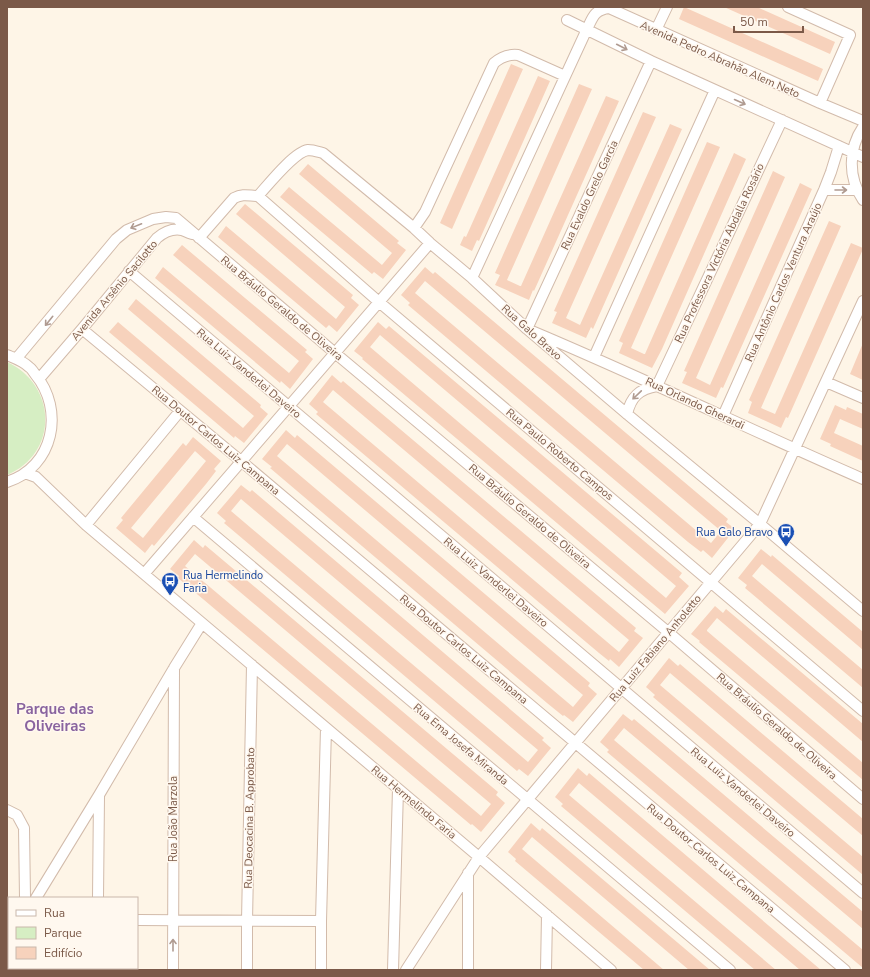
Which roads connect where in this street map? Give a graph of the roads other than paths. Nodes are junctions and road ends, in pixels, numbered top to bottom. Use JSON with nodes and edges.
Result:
{"nodes":[{"id":1,"x":667,"y":7,"type":"edge"},
{"id":2,"x":788,"y":7,"type":"edge"},
{"id":3,"x":567,"y":20,"type":"dead end"},
{"id":4,"x":587,"y":29,"type":"junction"},
{"id":5,"x":656,"y":30,"type":"junction"},
{"id":6,"x":651,"y":61,"type":"junction"},
{"id":7,"x":566,"y":76,"type":"junction"},
{"id":8,"x":715,"y":90,"type":"junction"},
{"id":9,"x":820,"y":103,"type":"junction"},
{"id":10,"x":782,"y":120,"type":"junction"},
{"id":11,"x":863,"y":121,"type":"edge"},
{"id":12,"x":863,"y":128,"type":"edge"},
{"id":13,"x":839,"y":146,"type":"junction"},
{"id":14,"x":853,"y":152,"type":"junction"},
{"id":15,"x":863,"y":157,"type":"edge"},
{"id":16,"x":824,"y":190,"type":"junction"},
{"id":17,"x":857,"y":190,"type":"junction"},
{"id":18,"x":258,"y":196,"type":"junction"},
{"id":19,"x":863,"y":200,"type":"edge"},
{"id":20,"x":152,"y":219,"type":"junction"},
{"id":21,"x":414,"y":228,"type":"junction"},
{"id":22,"x":197,"y":236,"type":"junction"},
{"id":23,"x":157,"y":238,"type":"junction"},
{"id":24,"x":430,"y":243,"type":"junction"},
{"id":25,"x":129,"y":272,"type":"junction"},
{"id":26,"x":472,"y":278,"type":"junction"},
{"id":27,"x":863,"y":301,"type":"edge"},
{"id":28,"x":379,"y":302,"type":"junction"},
{"id":29,"x":860,"y":318,"type":"edge"},
{"id":30,"x":82,"y":329,"type":"junction"},
{"id":31,"x":527,"y":329,"type":"junction"},
{"id":32,"x":335,"y":353,"type":"junction"},
{"id":33,"x":12,"y":357,"type":"edge"},
{"id":34,"x":594,"y":357,"type":"junction"},
{"id":35,"x":39,"y":379,"type":"junction"},
{"id":36,"x":826,"y":382,"type":"junction"},
{"id":37,"x":657,"y":386,"type":"junction"},
{"id":38,"x":863,"y":398,"type":"edge"},
{"id":39,"x":288,"y":406,"type":"junction"},
{"id":40,"x":180,"y":411,"type":"junction"},
{"id":41,"x":627,"y":414,"type":"junction"},
{"id":42,"x":722,"y":416,"type":"junction"},
{"id":43,"x":794,"y":449,"type":"junction"},
{"id":44,"x":241,"y":461,"type":"junction"},
{"id":45,"x":28,"y":470,"type":"junction"},
{"id":46,"x":863,"y":479,"type":"edge"},
{"id":47,"x":7,"y":482,"type":"edge"},
{"id":48,"x":192,"y":517,"type":"junction"},
{"id":49,"x":760,"y":524,"type":"junction"},
{"id":50,"x":86,"y":525,"type":"junction"},
{"id":51,"x":144,"y":574,"type":"junction"},
{"id":52,"x":710,"y":582,"type":"junction"},
{"id":53,"x":863,"y":611,"type":"edge"},
{"id":54,"x":202,"y":623,"type":"junction"},
{"id":55,"x":668,"y":632,"type":"junction"},
{"id":56,"x":252,"y":665,"type":"junction"},
{"id":57,"x":174,"y":668,"type":"junction"},
{"id":58,"x":621,"y":688,"type":"junction"},
{"id":59,"x":863,"y":711,"type":"edge"},
{"id":60,"x":326,"y":728,"type":"junction"},
{"id":61,"x":575,"y":742,"type":"junction"},
{"id":62,"x":398,"y":789,"type":"junction"},
{"id":63,"x":99,"y":795,"type":"junction"},
{"id":64,"x":527,"y":799,"type":"junction"},
{"id":65,"x":863,"y":799,"type":"edge"},
{"id":66,"x":7,"y":810,"type":"edge"},
{"id":67,"x":479,"y":857,"type":"junction"},
{"id":68,"x":468,"y":873,"type":"junction"},
{"id":69,"x":863,"y":893,"type":"edge"},
{"id":70,"x":25,"y":897,"type":"edge"},
{"id":71,"x":37,"y":897,"type":"edge"},
{"id":72,"x":98,"y":897,"type":"edge"},
{"id":73,"x":547,"y":915,"type":"junction"},
{"id":74,"x":138,"y":920,"type":"edge"},
{"id":75,"x":173,"y":920,"type":"junction"},
{"id":76,"x":247,"y":921,"type":"junction"},
{"id":77,"x":321,"y":921,"type":"junction"},
{"id":78,"x":173,"y":970,"type":"edge"},
{"id":79,"x":247,"y":970,"type":"edge"},
{"id":80,"x":321,"y":970,"type":"edge"},
{"id":81,"x":393,"y":970,"type":"edge"},
{"id":82,"x":406,"y":970,"type":"edge"},
{"id":83,"x":468,"y":970,"type":"edge"},
{"id":84,"x":546,"y":970,"type":"edge"},
{"id":85,"x":611,"y":970,"type":"edge"},
{"id":86,"x":730,"y":970,"type":"edge"},
{"id":87,"x":845,"y":970,"type":"edge"}],
"edges":[{"from":1,"to":5,"type":"street"},
{"from":2,"to":9,"type":"street"},
{"from":3,"to":4,"type":"street"},
{"from":4,"to":5,"type":"street","name":"Avenida Pedro Abrahão Alem Neto"},
{"from":4,"to":6,"type":"street","one_way":true},
{"from":4,"to":7,"type":"street","name":"Avenida Pedro Abrahão Alem Neto"},
{"from":5,"to":9,"type":"street","name":"Avenida Pedro Abrahão Alem Neto"},
{"from":6,"to":8,"type":"street"},
{"from":6,"to":31,"type":"street","name":"Rua Evaldo Grelo Garcia"},
{"from":7,"to":21,"type":"street"},
{"from":7,"to":26,"type":"street","name":"Avenida Pedro Abrahão Alem Neto"},
{"from":8,"to":10,"type":"street","one_way":true},
{"from":8,"to":34,"type":"street"},
{"from":9,"to":11,"type":"street","name":"Avenida Pedro Abrahão Alem Neto"},
{"from":10,"to":13,"type":"street"},
{"from":10,"to":37,"type":"street","name":"Rua Professora Victória Abdalla Rosário"},
{"from":12,"to":14,"type":"street"},
{"from":13,"to":14,"type":"street"},
{"from":13,"to":16,"type":"street","name":"Rua Antônio Carlos Ventura Araújo"},
{"from":14,"to":15,"type":"street"},
{"from":14,"to":17,"type":"street"},
{"from":16,"to":17,"type":"street","one_way":true},
{"from":16,"to":42,"type":"street","name":"Rua Antônio Carlos Ventura Araújo"},
{"from":17,"to":19,"type":"street"},
{"from":18,"to":21,"type":"street","name":"Rua Galo Bravo"},
{"from":18,"to":22,"type":"street"},
{"from":18,"to":28,"type":"street","name":"Rua Paulo Roberto Campos"},
{"from":20,"to":22,"type":"street","name":"Avenida Arsênio Sacilotto"},
{"from":20,"to":23,"type":"street"},
{"from":20,"to":33,"type":"street","name":"Avenida Arsênio Sacilotto","one_way":true},
{"from":21,"to":24,"type":"street","name":"Rua Galo Bravo"},
{"from":22,"to":23,"type":"street","name":"Avenida Arsênio Sacilotto"},
{"from":22,"to":32,"type":"street","name":"Rua Bráulio Geraldo de Oliveira"},
{"from":23,"to":25,"type":"street","name":"Avenida Arsênio Sacilotto"},
{"from":24,"to":26,"type":"street","name":"Rua Galo Bravo"},
{"from":24,"to":28,"type":"street"},
{"from":25,"to":30,"type":"street","name":"Avenida Arsênio Sacilotto"},
{"from":25,"to":39,"type":"street","name":"Rua Luiz Vanderlei Daveiro"},
{"from":26,"to":31,"type":"street","name":"Rua Galo Bravo"},
{"from":27,"to":29,"type":"street","name":"Rua Luiz Fabiano Anholetto"},
{"from":28,"to":32,"type":"street"},
{"from":28,"to":52,"type":"street","name":"Rua Paulo Roberto Campos"},
{"from":29,"to":36,"type":"street","name":"Rua Luiz Fabiano Anholetto"},
{"from":30,"to":35,"type":"street","name":"Avenida Arsênio Sacilotto"},
{"from":30,"to":40,"type":"street","name":"Rua Doutor Carlos Luiz Campana"},
{"from":31,"to":34,"type":"street","name":"Rua Orlando Gherardi"},
{"from":31,"to":41,"type":"street","name":"Rua Galo Bravo"},
{"from":32,"to":39,"type":"street"},
{"from":32,"to":55,"type":"street","name":"Rua Bráulio Geraldo de Oliveira"},
{"from":33,"to":35,"type":"street"},
{"from":34,"to":37,"type":"street","name":"Rua Orlando Gherardi"},
{"from":35,"to":45,"type":"street"},
{"from":36,"to":38,"type":"street"},
{"from":36,"to":43,"type":"street","name":"Rua Luiz Fabiano Anholetto"},
{"from":37,"to":41,"type":"street","one_way":true},
{"from":37,"to":42,"type":"street","name":"Rua Orlando Gherardi"},
{"from":39,"to":44,"type":"street"},
{"from":39,"to":58,"type":"street","name":"Rua Luiz Vanderlei Daveiro"},
{"from":40,"to":44,"type":"street","name":"Rua Doutor Carlos Luiz Campana"},
{"from":40,"to":50,"type":"street"},
{"from":41,"to":49,"type":"street","name":"Rua Galo Bravo"},
{"from":42,"to":43,"type":"street","name":"Rua Orlando Gherardi"},
{"from":43,"to":46,"type":"street","name":"Rua Orlando Gherardi"},
{"from":43,"to":49,"type":"street","name":"Rua Luiz Fabiano Anholetto"},
{"from":44,"to":48,"type":"street"},
{"from":44,"to":61,"type":"street","name":"Rua Doutor Carlos Luiz Campana"},
{"from":45,"to":47,"type":"street"},
{"from":45,"to":50,"type":"street","name":"Rua Hermelindo Faria"},
{"from":48,"to":51,"type":"street"},
{"from":48,"to":64,"type":"street","name":"Rua Ema Josefa Miranda"},
{"from":49,"to":52,"type":"street","name":"Rua Luiz Fabiano Anholetto"},
{"from":49,"to":53,"type":"street","name":"Rua Galo Bravo"},
{"from":50,"to":51,"type":"street","name":"Rua Hermelindo Faria"},
{"from":51,"to":54,"type":"street","name":"Rua Hermelindo Faria"},
{"from":52,"to":55,"type":"street","name":"Rua Luiz Fabiano Anholetto"},
{"from":52,"to":59,"type":"street","name":"Rua Paulo Roberto Campos"},
{"from":54,"to":56,"type":"street","name":"Rua Hermelindo Faria"},
{"from":54,"to":57,"type":"street"},
{"from":55,"to":58,"type":"street","name":"Rua Luiz Fabiano Anholetto"},
{"from":55,"to":65,"type":"street","name":"Rua Bráulio Geraldo de Oliveira"},
{"from":56,"to":60,"type":"street","name":"Rua Hermelindo Faria"},
{"from":56,"to":76,"type":"street","name":"Rua Deocacina B. Approbato"},
{"from":57,"to":63,"type":"street"},
{"from":57,"to":75,"type":"street","name":"Rua João Marzola"},
{"from":58,"to":61,"type":"street","name":"Rua Luiz Fabiano Anholetto"},
{"from":58,"to":69,"type":"street","name":"Rua Luiz Vanderlei Daveiro"},
{"from":60,"to":62,"type":"street","name":"Rua Hermelindo Faria"},
{"from":60,"to":77,"type":"street"},
{"from":61,"to":64,"type":"street","name":"Rua Luiz Fabiano Anholetto"},
{"from":61,"to":87,"type":"street","name":"Rua Doutor Carlos Luiz Campana"},
{"from":62,"to":67,"type":"street","name":"Rua Hermelindo Faria"},
{"from":62,"to":81,"type":"street"},
{"from":63,"to":71,"type":"street"},
{"from":63,"to":72,"type":"street"},
{"from":64,"to":67,"type":"street","name":"Rua Luiz Fabiano Anholetto"},
{"from":64,"to":86,"type":"street","name":"Rua Ema Josefa Miranda"},
{"from":66,"to":70,"type":"street"},
{"from":67,"to":68,"type":"street","name":"Rua Luiz Fabiano Anholetto"},
{"from":67,"to":73,"type":"street","name":"Rua Hermelindo Faria"},
{"from":68,"to":82,"type":"street","name":"Rua Luiz Fabiano Anholetto"},
{"from":68,"to":83,"type":"street"},
{"from":73,"to":84,"type":"street"},
{"from":73,"to":85,"type":"street","name":"Rua Hermelindo Faria"},
{"from":74,"to":75,"type":"street"},
{"from":75,"to":76,"type":"street"},
{"from":78,"to":75,"type":"street","name":"Rua João Marzola","one_way":true},
{"from":76,"to":77,"type":"street"},
{"from":76,"to":79,"type":"street","name":"Rua Deocacina B. Approbato"},
{"from":77,"to":80,"type":"street"}]}
